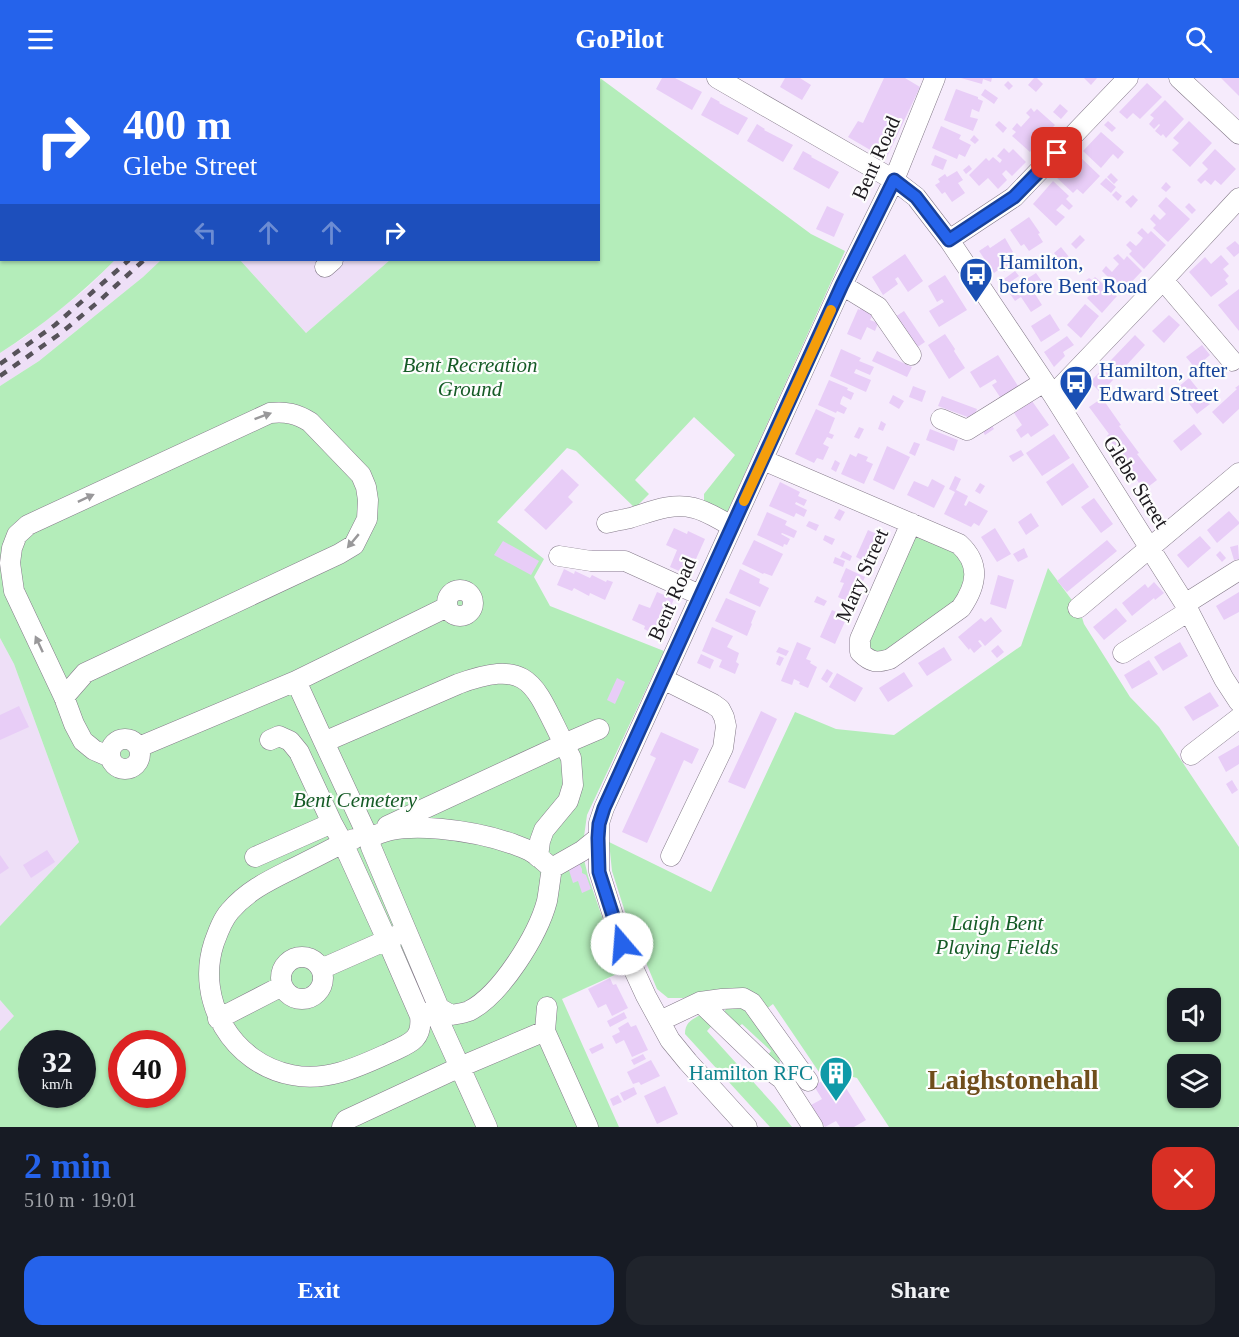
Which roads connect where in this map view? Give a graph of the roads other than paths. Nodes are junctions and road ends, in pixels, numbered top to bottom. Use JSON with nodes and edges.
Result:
{"nodes":[{"id":1,"x":717,"y":78,"type":"edge"},
{"id":2,"x":935,"y":78,"type":"edge"},
{"id":3,"x":1128,"y":78,"type":"edge"},
{"id":4,"x":1179,"y":78,"type":"edge"},
{"id":5,"x":1239,"y":134,"type":"edge"},
{"id":6,"x":894,"y":180,"type":"junction"},
{"id":7,"x":1239,"y":198,"type":"edge"},
{"id":8,"x":949,"y":240,"type":"junction"},
{"id":9,"x":1164,"y":280,"type":"junction"},
{"id":10,"x":842,"y":285,"type":"junction"},
{"id":11,"x":911,"y":355,"type":"dead end"},
{"id":12,"x":1232,"y":361,"type":"dead end"},
{"id":13,"x":1048,"y":388,"type":"junction"},
{"id":14,"x":941,"y":419,"type":"dead end"},
{"id":15,"x":763,"y":460,"type":"junction"},
{"id":16,"x":1239,"y":473,"type":"edge"},
{"id":17,"x":607,"y":522,"type":"dead end"},
{"id":18,"x":911,"y":523,"type":"junction"},
{"id":19,"x":732,"y":526,"type":"junction"},
{"id":20,"x":1150,"y":548,"type":"junction"},
{"id":21,"x":559,"y":556,"type":"dead end"},
{"id":22,"x":1239,"y":570,"type":"edge"},
{"id":23,"x":700,"y":595,"type":"junction"},
{"id":24,"x":447,"y":607,"type":"dead end"},
{"id":25,"x":1187,"y":607,"type":"junction"},
{"id":26,"x":1078,"y":608,"type":"dead end"},
{"id":27,"x":1123,"y":653,"type":"dead end"},
{"id":28,"x":663,"y":679,"type":"junction"},
{"id":29,"x":296,"y":681,"type":"junction"},
{"id":30,"x":64,"y":697,"type":"junction"},
{"id":31,"x":1239,"y":702,"type":"edge"},
{"id":32,"x":1239,"y":718,"type":"edge"},
{"id":33,"x":599,"y":729,"type":"dead end"},
{"id":34,"x":270,"y":740,"type":"dead end"},
{"id":35,"x":324,"y":742,"type":"junction"},
{"id":36,"x":564,"y":744,"type":"junction"},
{"id":37,"x":1191,"y":755,"type":"dead end"},
{"id":38,"x":332,"y":823,"type":"junction"},
{"id":39,"x":371,"y":836,"type":"junction"},
{"id":40,"x":598,"y":838,"type":"junction"},
{"id":41,"x":343,"y":843,"type":"junction"},
{"id":42,"x":671,"y":856,"type":"dead end"},
{"id":43,"x":255,"y":857,"type":"dead end"},
{"id":44,"x":545,"y":863,"type":"junction"},
{"id":45,"x":406,"y":931,"type":"junction"},
{"id":46,"x":387,"y":940,"type":"junction"},
{"id":47,"x":321,"y":969,"type":"junction"},
{"id":48,"x":282,"y":987,"type":"junction"},
{"id":49,"x":700,"y":1002,"type":"junction"},
{"id":50,"x":547,"y":1007,"type":"dead end"},
{"id":51,"x":439,"y":1008,"type":"junction"},
{"id":52,"x":420,"y":1016,"type":"junction"},
{"id":53,"x":218,"y":1019,"type":"junction"},
{"id":54,"x":660,"y":1022,"type":"junction"},
{"id":55,"x":545,"y":1031,"type":"junction"},
{"id":56,"x":460,"y":1067,"type":"junction"},
{"id":57,"x":807,"y":1081,"type":"dead end"},
{"id":58,"x":342,"y":1127,"type":"edge"},
{"id":59,"x":487,"y":1127,"type":"edge"},
{"id":60,"x":588,"y":1127,"type":"edge"},
{"id":61,"x":747,"y":1127,"type":"edge"},
{"id":62,"x":813,"y":1127,"type":"edge"}],
"edges":[{"from":1,"to":6,"type":"street","name":"Glebe Street"},
{"from":2,"to":6,"type":"street","name":"Bent Road"},
{"from":3,"to":8,"type":"street"},
{"from":4,"to":5,"type":"street"},
{"from":6,"to":8,"type":"street","name":"Glebe Street"},
{"from":6,"to":10,"type":"street","name":"Bent Road"},
{"from":7,"to":9,"type":"street"},
{"from":8,"to":13,"type":"street","name":"Glebe Street"},
{"from":9,"to":12,"type":"street"},
{"from":9,"to":13,"type":"street"},
{"from":10,"to":11,"type":"street"},
{"from":10,"to":15,"type":"street","name":"Bent Road"},
{"from":13,"to":14,"type":"street"},
{"from":13,"to":20,"type":"street","name":"Glebe Street"},
{"from":15,"to":18,"type":"street","name":"Mary Street"},
{"from":15,"to":19,"type":"street","name":"Bent Road"},
{"from":16,"to":20,"type":"street"},
{"from":17,"to":19,"type":"street"},
{"from":18,"to":18,"type":"street","name":"Mary Street"},
{"from":19,"to":23,"type":"street","name":"Bent Road"},
{"from":20,"to":25,"type":"street","name":"Glebe Street"},
{"from":20,"to":26,"type":"street"},
{"from":21,"to":23,"type":"street"},
{"from":22,"to":25,"type":"street"},
{"from":23,"to":28,"type":"street","name":"Bent Road"},
{"from":24,"to":29,"type":"street"},
{"from":25,"to":27,"type":"street"},
{"from":25,"to":31,"type":"street","name":"Glebe Street"},
{"from":28,"to":40,"type":"street","name":"Bent Road"},
{"from":28,"to":42,"type":"street"},
{"from":29,"to":30,"type":"street"},
{"from":29,"to":35,"type":"street"},
{"from":30,"to":30,"type":"street","one_way":true},
{"from":32,"to":37,"type":"street"},
{"from":33,"to":36,"type":"street"},
{"from":34,"to":38,"type":"street"},
{"from":35,"to":36,"type":"street"},
{"from":35,"to":39,"type":"street"},
{"from":36,"to":39,"type":"street"},
{"from":36,"to":44,"type":"street"},
{"from":38,"to":41,"type":"street"},
{"from":38,"to":43,"type":"street"},
{"from":39,"to":41,"type":"street"},
{"from":39,"to":44,"type":"street"},
{"from":39,"to":45,"type":"street"},
{"from":40,"to":44,"type":"street"},
{"from":40,"to":54,"type":"street","name":"Bent Road"},
{"from":41,"to":46,"type":"street"},
{"from":41,"to":53,"type":"street"},
{"from":44,"to":51,"type":"street"},
{"from":45,"to":46,"type":"street"},
{"from":45,"to":51,"type":"street"},
{"from":46,"to":47,"type":"street"},
{"from":46,"to":52,"type":"street"},
{"from":47,"to":48,"type":"street"},
{"from":47,"to":48,"type":"street"},
{"from":48,"to":53,"type":"street"},
{"from":49,"to":54,"type":"street"},
{"from":49,"to":57,"type":"street"},
{"from":49,"to":62,"type":"street"},
{"from":50,"to":55,"type":"street"},
{"from":51,"to":52,"type":"street"},
{"from":51,"to":56,"type":"street"},
{"from":52,"to":53,"type":"street"},
{"from":54,"to":61,"type":"street","name":"Bent Road"},
{"from":55,"to":56,"type":"street"},
{"from":55,"to":60,"type":"street"},
{"from":56,"to":58,"type":"street"},
{"from":56,"to":59,"type":"street"}]}
